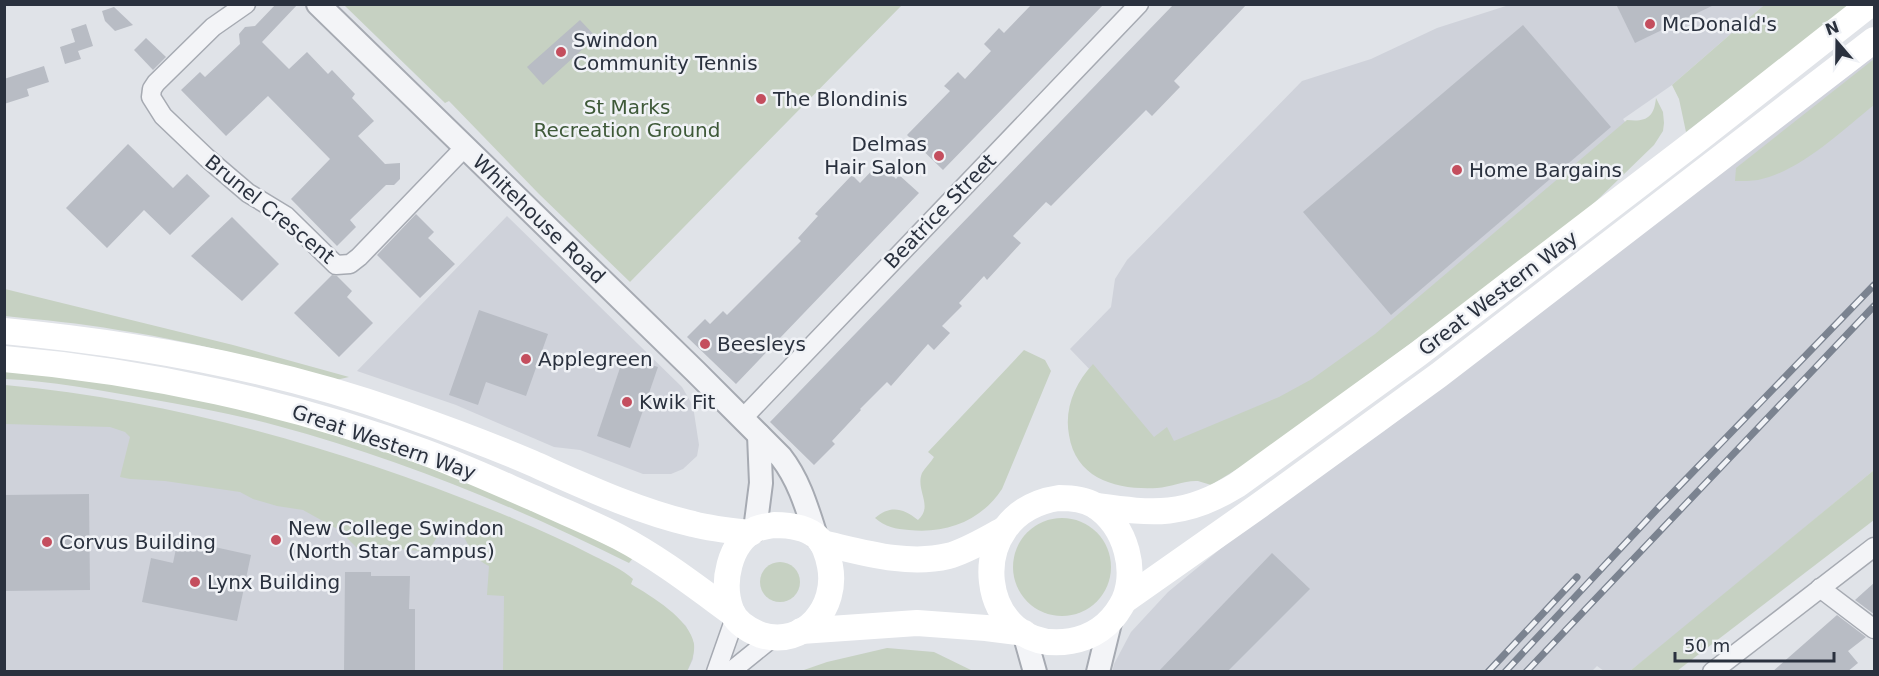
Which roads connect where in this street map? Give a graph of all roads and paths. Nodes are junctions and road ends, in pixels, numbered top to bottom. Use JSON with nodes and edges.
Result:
{"nodes":[{"id":1,"x":246,"y":4,"type":"edge"},
{"id":2,"x":318,"y":4,"type":"edge"},
{"id":3,"x":1139,"y":4,"type":"edge"},
{"id":4,"x":1870,"y":4,"type":"edge"},
{"id":5,"x":1875,"y":40,"type":"edge"},
{"id":6,"x":465,"y":147,"type":"junction"},
{"id":7,"x":4,"y":331,"type":"edge"},
{"id":8,"x":4,"y":359,"type":"edge"},
{"id":9,"x":743,"y":418,"type":"junction"},
{"id":10,"x":759,"y":435,"type":"junction"},
{"id":11,"x":1096,"y":506,"type":"junction"},
{"id":12,"x":1003,"y":530,"type":"junction"},
{"id":13,"x":753,"y":531,"type":"junction"},
{"id":14,"x":819,"y":539,"type":"junction"},
{"id":15,"x":1875,"y":547,"type":"edge"},
{"id":16,"x":1820,"y":588,"type":"junction"},
{"id":17,"x":1125,"y":600,"type":"junction"},
{"id":18,"x":733,"y":615,"type":"junction"},
{"id":19,"x":1110,"y":622,"type":"junction"},
{"id":20,"x":1875,"y":629,"type":"edge"},
{"id":21,"x":801,"y":631,"type":"junction"},
{"id":22,"x":1024,"y":633,"type":"junction"},
{"id":23,"x":772,"y":638,"type":"junction"},
{"id":24,"x":716,"y":672,"type":"edge"},
{"id":25,"x":730,"y":672,"type":"edge"},
{"id":26,"x":1035,"y":672,"type":"edge"},
{"id":27,"x":1098,"y":672,"type":"edge"},
{"id":28,"x":1712,"y":672,"type":"edge"}],
"edges":[{"from":1,"to":6,"type":"street","name":"Brunel Crescent"},
{"from":2,"to":6,"type":"street","name":"Whitehouse Road"},
{"from":3,"to":9,"type":"street","name":"Beatrice Street"},
{"from":4,"to":11,"type":"main road","name":"Great Western Way"},
{"from":5,"to":17,"type":"main road","name":"Great Western Way"},
{"from":6,"to":9,"type":"street","name":"Whitehouse Road"},
{"from":7,"to":13,"type":"main road","name":"Great Western Way"},
{"from":8,"to":18,"type":"main road","name":"Great Western Way"},
{"from":9,"to":10,"type":"street","name":"Whitehouse Road"},
{"from":10,"to":13,"type":"street"},
{"from":10,"to":14,"type":"street","name":"Whitehouse Road"},
{"from":11,"to":12,"type":"main road"},
{"from":11,"to":17,"type":"main road"},
{"from":12,"to":14,"type":"main road"},
{"from":12,"to":22,"type":"main road"},
{"from":13,"to":14,"type":"main road"},
{"from":13,"to":18,"type":"main road"},
{"from":14,"to":21,"type":"main road"},
{"from":15,"to":16,"type":"street"},
{"from":16,"to":20,"type":"street"},
{"from":16,"to":28,"type":"street"},
{"from":17,"to":19,"type":"main road"},
{"from":18,"to":23,"type":"main road"},
{"from":18,"to":24,"type":"street"},
{"from":19,"to":22,"type":"main road"},
{"from":19,"to":27,"type":"street"},
{"from":21,"to":22,"type":"main road"},
{"from":21,"to":23,"type":"main road"},
{"from":22,"to":26,"type":"street"},
{"from":23,"to":25,"type":"street"}]}
